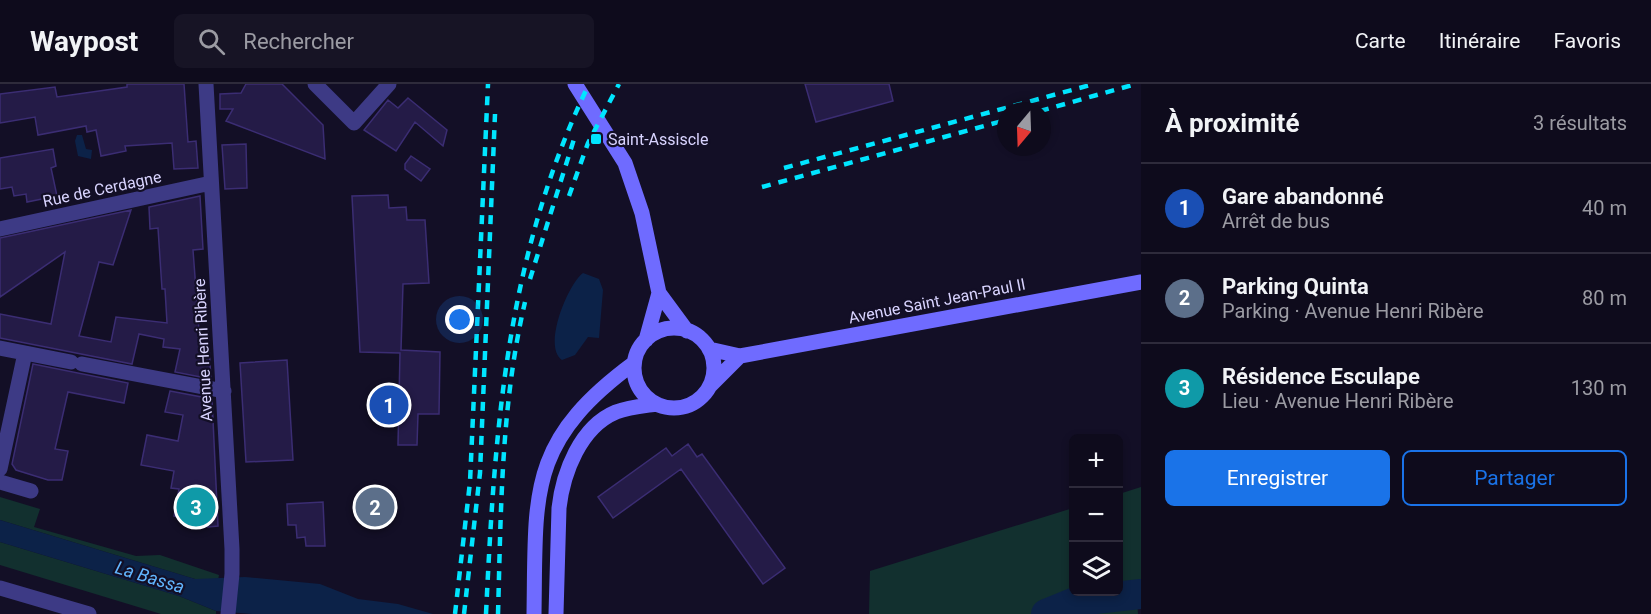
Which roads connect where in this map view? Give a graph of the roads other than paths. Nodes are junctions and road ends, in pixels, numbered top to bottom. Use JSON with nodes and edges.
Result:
{"nodes":[{"id":1,"x":206,"y":84,"type":"edge"},
{"id":2,"x":388,"y":84,"type":"edge"},
{"id":3,"x":575,"y":84,"type":"edge"},
{"id":4,"x":319,"y":86,"type":"edge"},
{"id":5,"x":211,"y":183,"type":"junction"},
{"id":6,"x":0,"y":229,"type":"edge"},
{"id":7,"x":1141,"y":282,"type":"edge"},
{"id":8,"x":659,"y":293,"type":"junction"},
{"id":9,"x":687,"y":331,"type":"junction"},
{"id":10,"x":646,"y":340,"type":"junction"},
{"id":11,"x":0,"y":348,"type":"edge"},
{"id":12,"x":709,"y":349,"type":"junction"},
{"id":13,"x":25,"y":353,"type":"junction"},
{"id":14,"x":740,"y":356,"type":"junction"},
{"id":15,"x":634,"y":363,"type":"junction"},
{"id":16,"x":710,"y":386,"type":"junction"},
{"id":17,"x":224,"y":391,"type":"junction"},
{"id":18,"x":657,"y":404,"type":"junction"},
{"id":19,"x":0,"y":469,"type":"edge"},
{"id":20,"x":0,"y":482,"type":"edge"},
{"id":21,"x":31,"y":491,"type":"dead end"},
{"id":22,"x":0,"y":588,"type":"edge"},
{"id":23,"x":534,"y":611,"type":"edge"},
{"id":24,"x":556,"y":611,"type":"edge"},
{"id":25,"x":89,"y":614,"type":"edge"},
{"id":26,"x":228,"y":614,"type":"edge"}],
"edges":[{"from":1,"to":5,"type":"street","name":"Avenue Henri Ribère"},
{"from":2,"to":4,"type":"street"},
{"from":3,"to":8,"type":"street"},
{"from":5,"to":6,"type":"street","name":"Rue de Cerdagne"},
{"from":5,"to":17,"type":"street","name":"Avenue Henri Ribère"},
{"from":7,"to":14,"type":"street","name":"Avenue Saint Jean-Paul II"},
{"from":8,"to":9,"type":"street"},
{"from":8,"to":10,"type":"street"},
{"from":9,"to":10,"type":"street"},
{"from":9,"to":12,"type":"street"},
{"from":10,"to":15,"type":"street"},
{"from":11,"to":13,"type":"street"},
{"from":12,"to":14,"type":"street","name":"Avenue Saint Jean-Paul II"},
{"from":12,"to":16,"type":"street"},
{"from":13,"to":17,"type":"street"},
{"from":13,"to":19,"type":"street"},
{"from":14,"to":16,"type":"street"},
{"from":15,"to":18,"type":"street"},
{"from":15,"to":23,"type":"street"},
{"from":16,"to":18,"type":"street"},
{"from":17,"to":26,"type":"street","name":"Avenue Henri Ribère"},
{"from":18,"to":24,"type":"street"},
{"from":20,"to":21,"type":"street"},
{"from":22,"to":25,"type":"street"}]}
